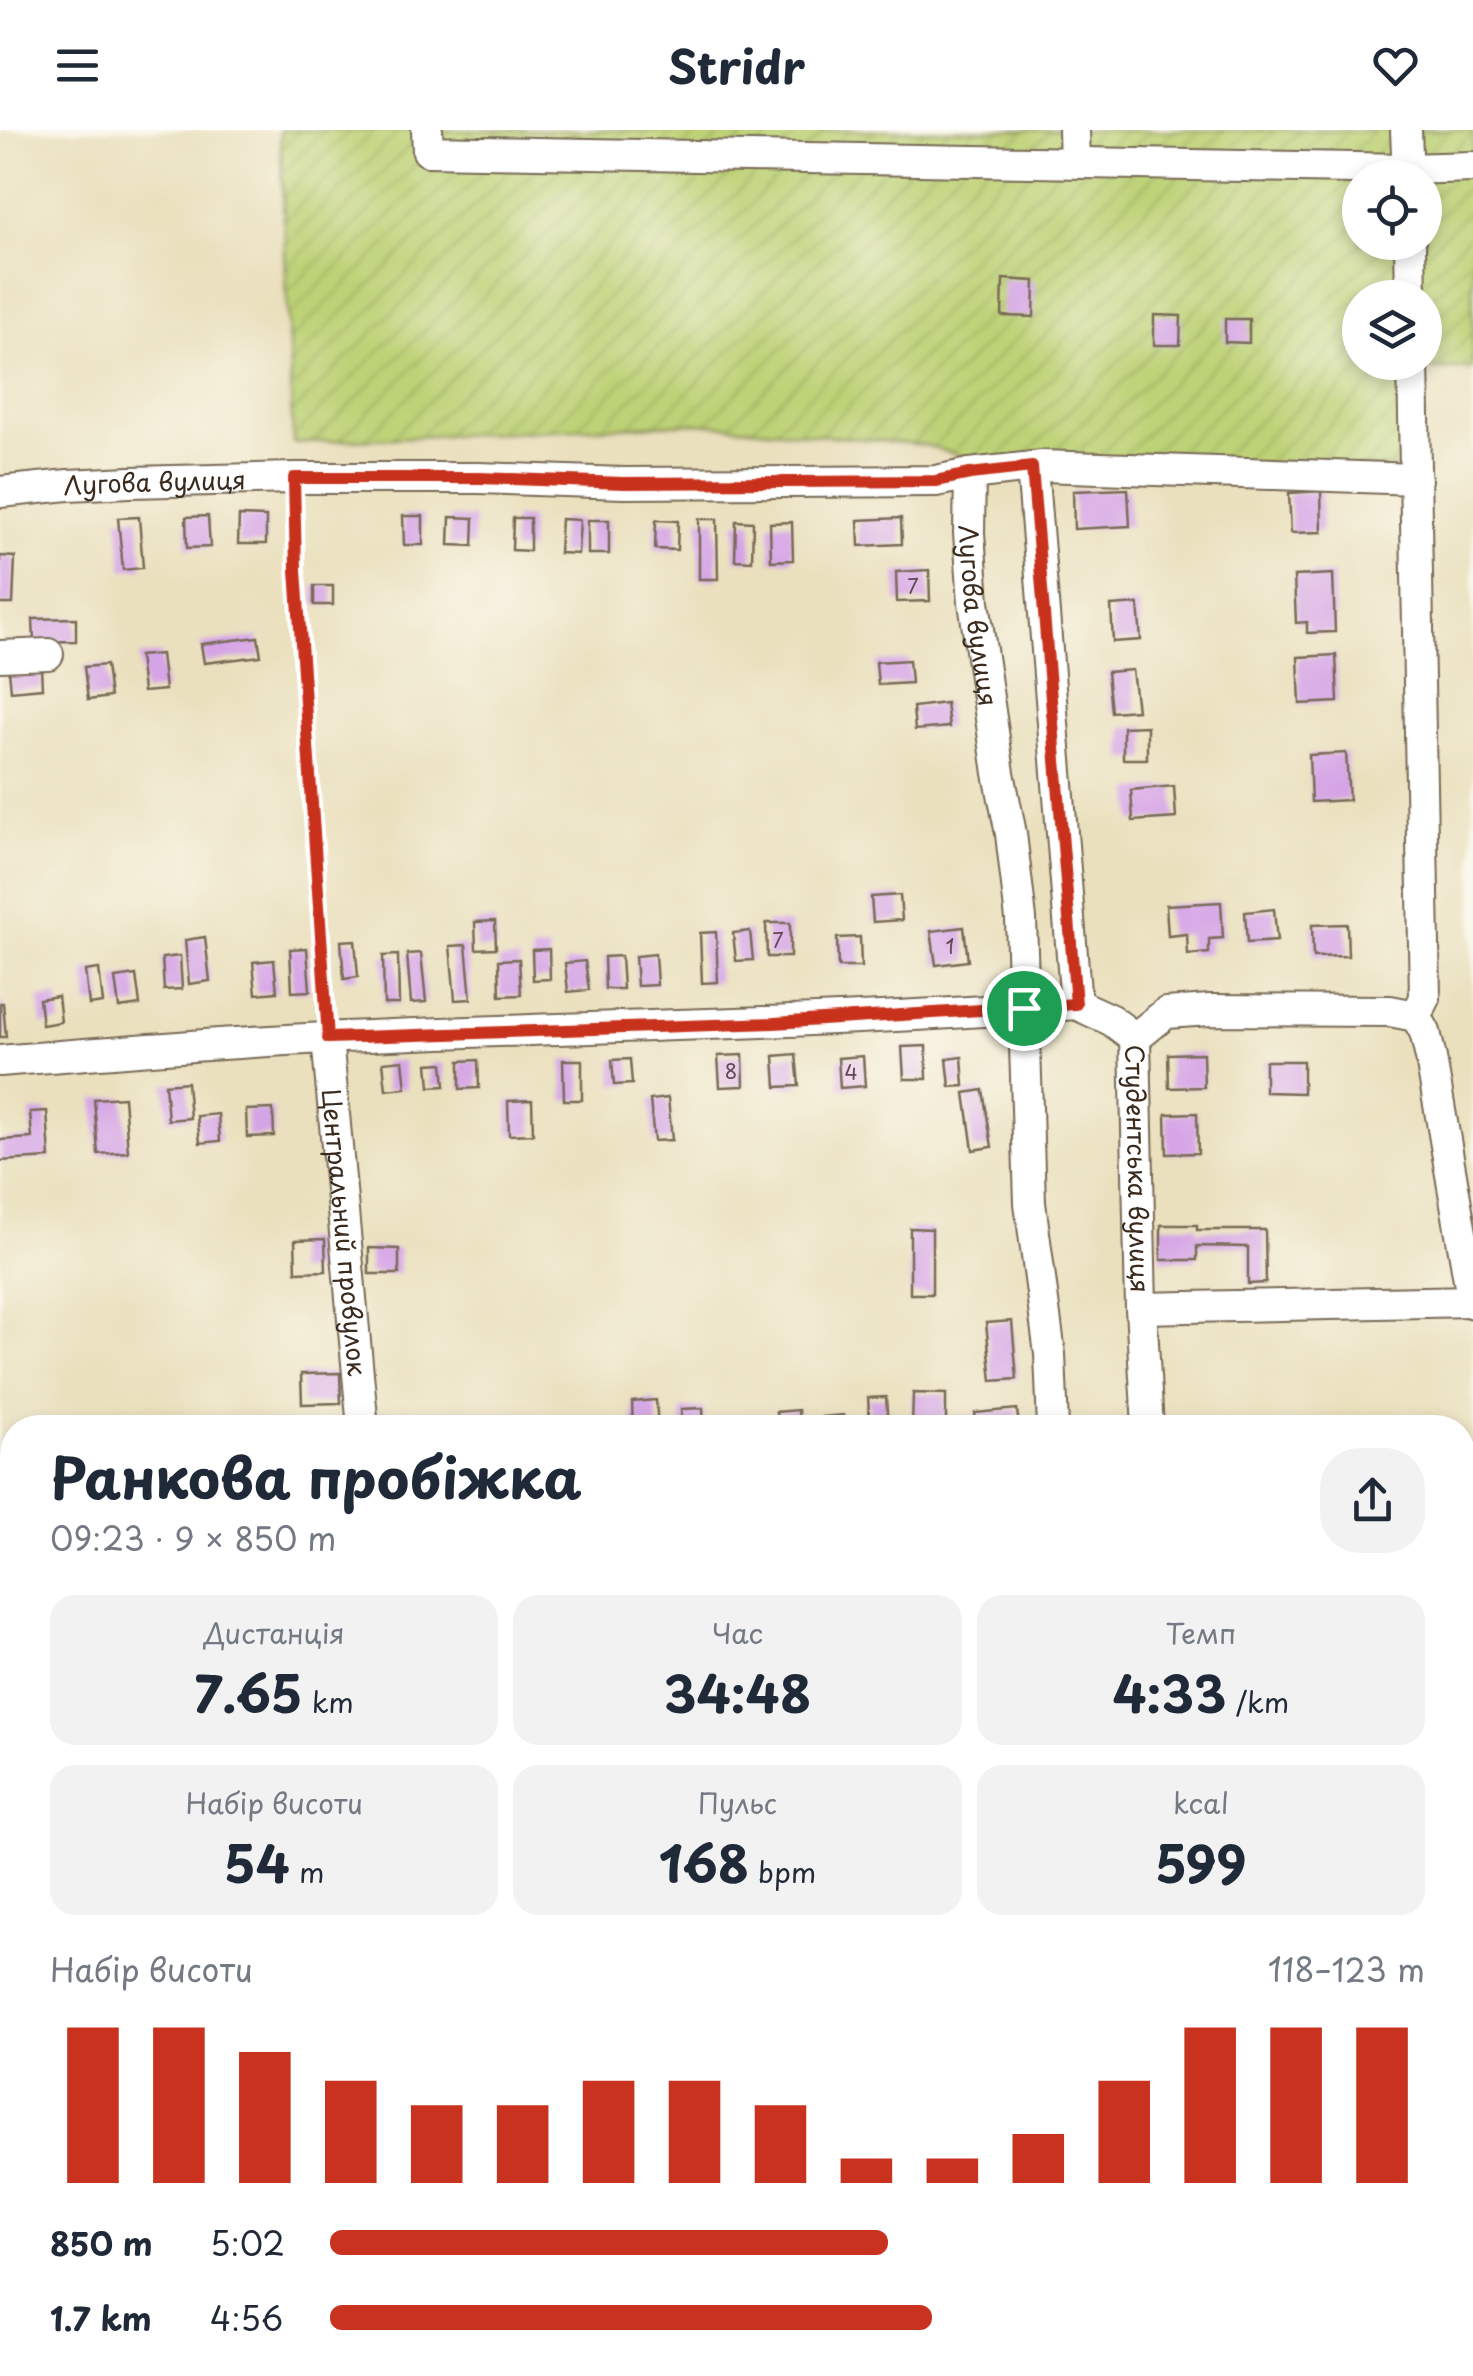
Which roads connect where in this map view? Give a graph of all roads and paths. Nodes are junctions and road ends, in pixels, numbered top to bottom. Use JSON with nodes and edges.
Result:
{"nodes":[{"id":1,"x":427,"y":130,"type":"edge"},
{"id":2,"x":1074,"y":130,"type":"edge"},
{"id":3,"x":1406,"y":130,"type":"edge"},
{"id":4,"x":750,"y":143,"type":"edge"},
{"id":5,"x":1407,"y":160,"type":"edge"},
{"id":6,"x":1075,"y":162,"type":"junction"},
{"id":7,"x":1473,"y":167,"type":"edge"},
{"id":8,"x":1442,"y":170,"type":"edge"},
{"id":9,"x":1342,"y":171,"type":"edge"},
{"id":10,"x":1413,"y":380,"type":"edge"},
{"id":11,"x":1032,"y":467,"type":"junction"},
{"id":12,"x":970,"y":474,"type":"junction"},
{"id":13,"x":294,"y":478,"type":"junction"},
{"id":14,"x":1416,"y":479,"type":"junction"},
{"id":15,"x":0,"y":492,"type":"edge"},
{"id":16,"x":48,"y":654,"type":"dead end"},
{"id":17,"x":0,"y":656,"type":"edge"},
{"id":18,"x":1076,"y":1004,"type":"junction"},
{"id":19,"x":1024,"y":1008,"type":"junction"},
{"id":20,"x":1416,"y":1016,"type":"junction"},
{"id":21,"x":328,"y":1038,"type":"junction"},
{"id":22,"x":1135,"y":1038,"type":"junction"},
{"id":23,"x":0,"y":1061,"type":"edge"},
{"id":24,"x":1473,"y":1302,"type":"edge"},
{"id":25,"x":1141,"y":1308,"type":"junction"},
{"id":26,"x":363,"y":1415,"type":"edge"},
{"id":27,"x":1052,"y":1415,"type":"edge"},
{"id":28,"x":1147,"y":1415,"type":"edge"}],
"edges":[{"from":1,"to":4,"type":"street"},
{"from":2,"to":6,"type":"street"},
{"from":3,"to":5,"type":"street"},
{"from":4,"to":6,"type":"street"},
{"from":6,"to":9,"type":"street"},
{"from":7,"to":8,"type":"street"},
{"from":10,"to":14,"type":"street"},
{"from":11,"to":12,"type":"street"},
{"from":11,"to":14,"type":"street"},
{"from":11,"to":18,"type":"street"},
{"from":12,"to":13,"type":"street","name":"Лугова вулиця"},
{"from":12,"to":19,"type":"street","name":"Лугова вулиця"},
{"from":13,"to":15,"type":"street","name":"Лугова вулиця"},
{"from":13,"to":21,"type":"path"},
{"from":14,"to":20,"type":"street"},
{"from":16,"to":17,"type":"street"},
{"from":18,"to":19,"type":"street"},
{"from":18,"to":22,"type":"street","name":"Студентська вулиця"},
{"from":19,"to":21,"type":"street"},
{"from":19,"to":27,"type":"street","name":"Лугова вулиця"},
{"from":20,"to":22,"type":"street"},
{"from":20,"to":24,"type":"street"},
{"from":21,"to":23,"type":"street"},
{"from":21,"to":26,"type":"street","name":"Центральний провулок"},
{"from":22,"to":25,"type":"street","name":"Студентська вулиця"},
{"from":24,"to":25,"type":"street"},
{"from":25,"to":28,"type":"street","name":"Студентська вулиця"}]}
